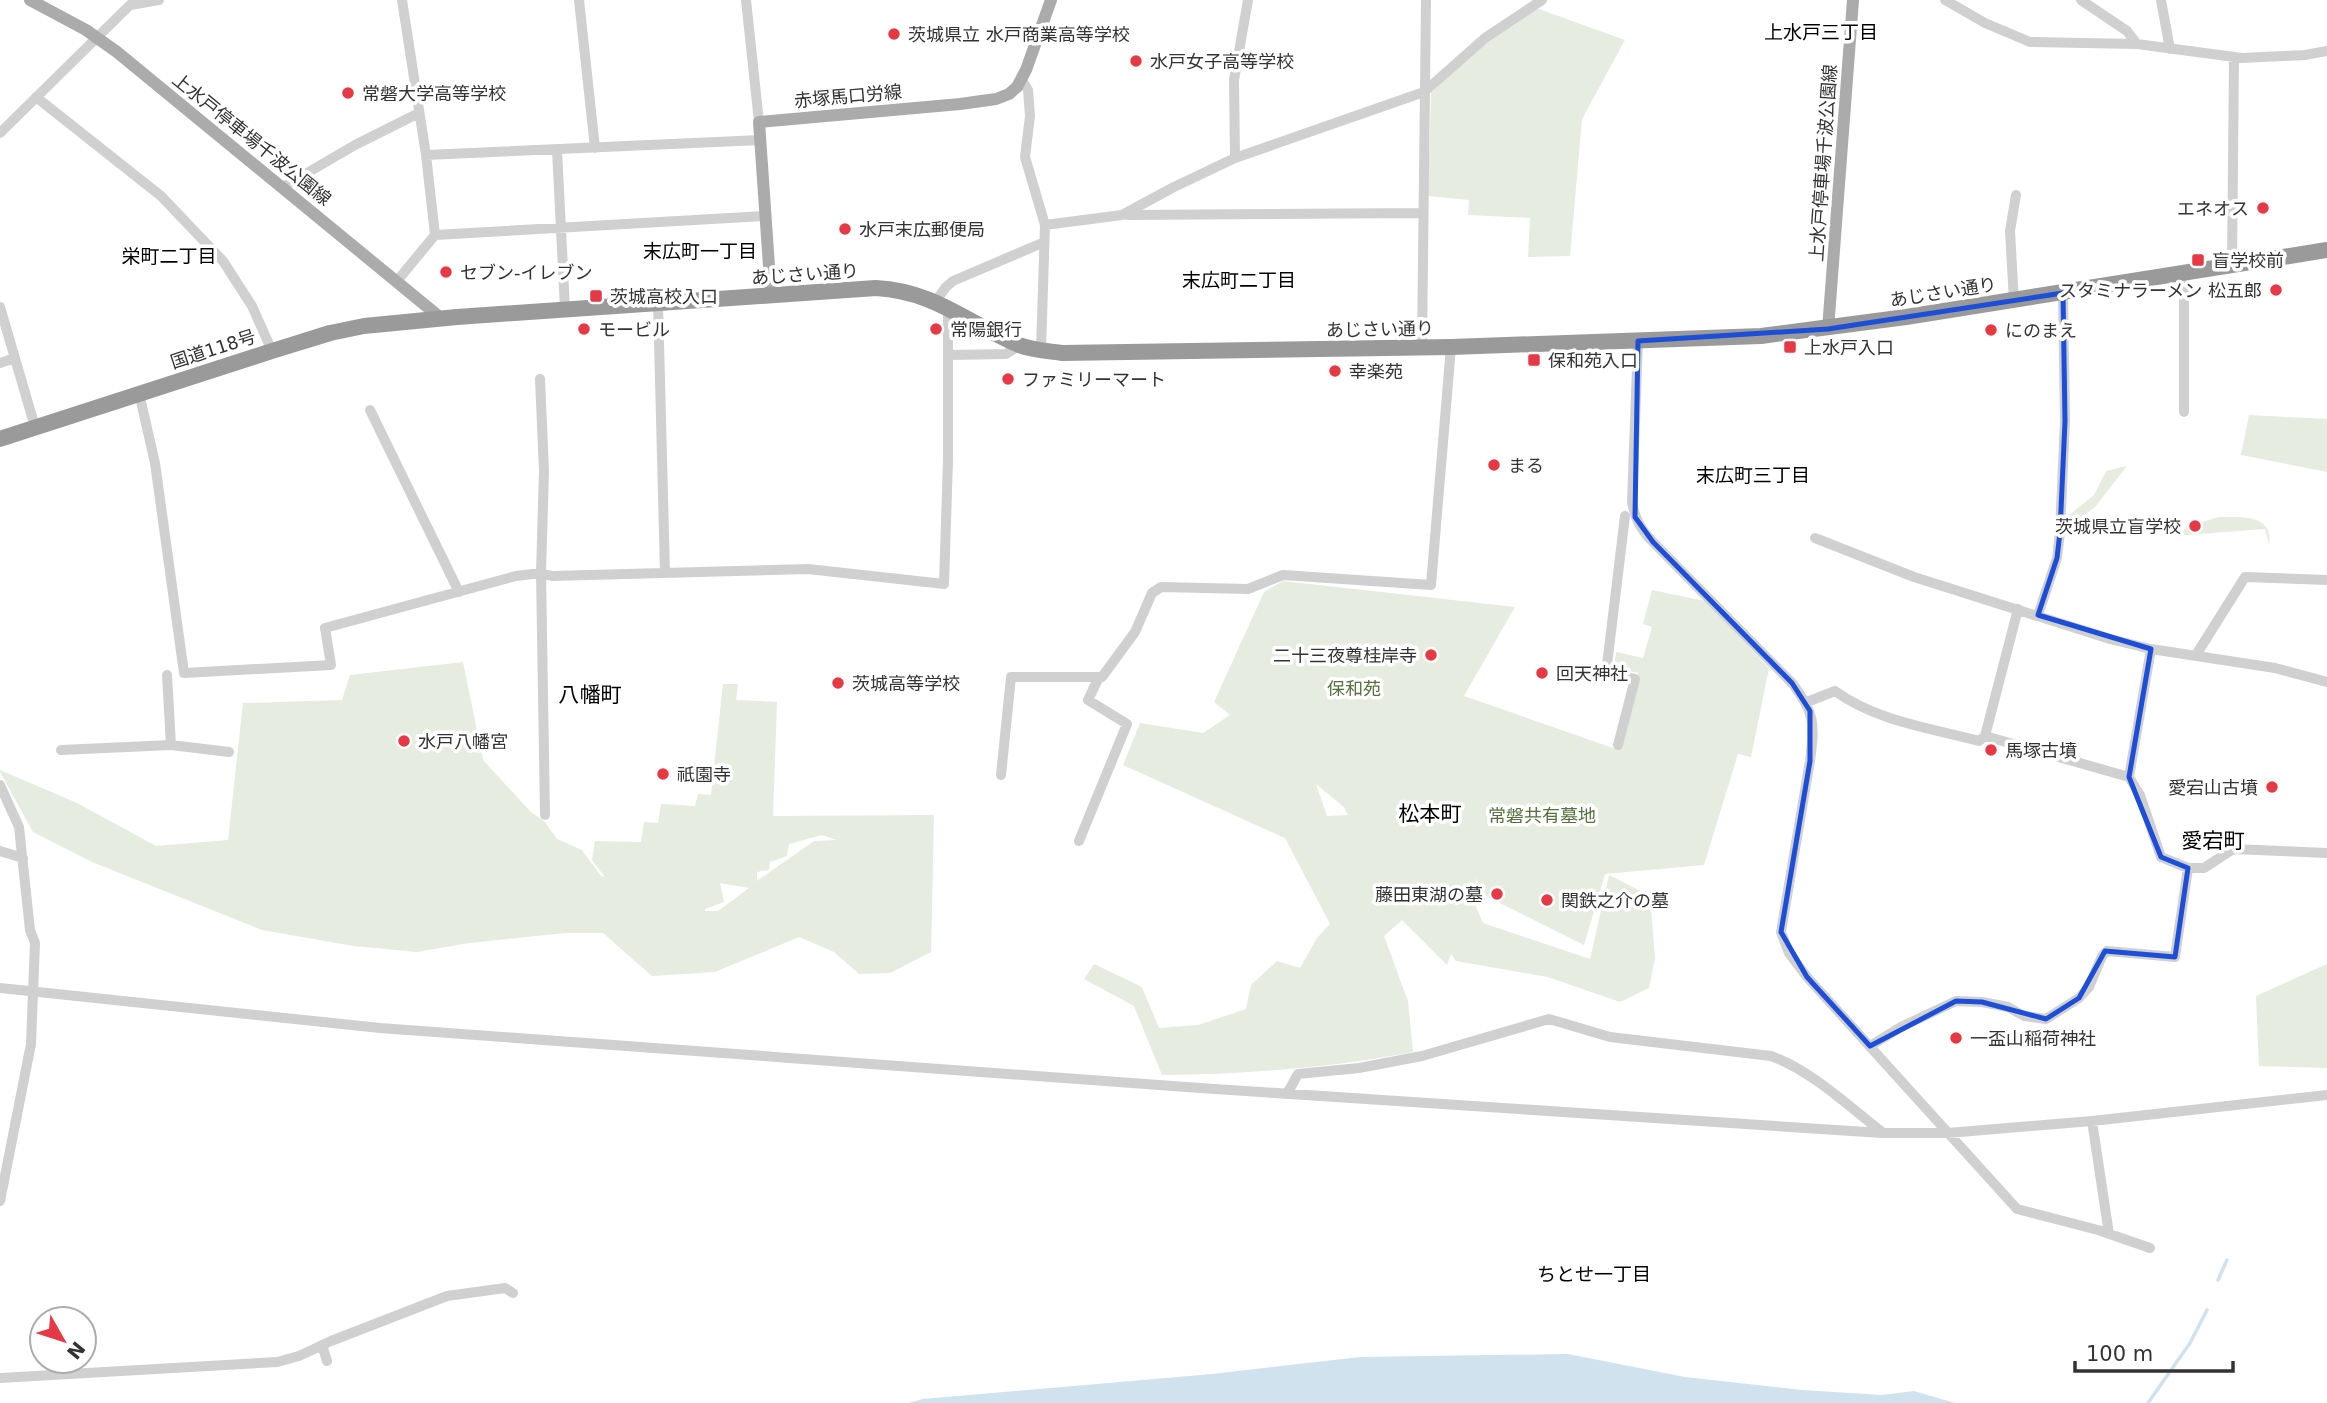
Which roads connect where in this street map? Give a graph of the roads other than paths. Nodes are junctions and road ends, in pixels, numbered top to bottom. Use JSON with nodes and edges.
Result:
{"nodes":[{"id":1,"x":30,"y":0,"type":"edge"},
{"id":2,"x":159,"y":0,"type":"edge"},
{"id":3,"x":401,"y":0,"type":"edge"},
{"id":4,"x":579,"y":0,"type":"edge"},
{"id":5,"x":746,"y":0,"type":"edge"},
{"id":6,"x":1051,"y":0,"type":"edge"},
{"id":7,"x":1248,"y":0,"type":"edge"},
{"id":8,"x":1426,"y":0,"type":"edge"},
{"id":9,"x":1853,"y":0,"type":"edge"},
{"id":10,"x":1945,"y":0,"type":"edge"},
{"id":11,"x":2081,"y":0,"type":"edge"},
{"id":12,"x":2161,"y":0,"type":"edge"},
{"id":13,"x":138,"y":1,"type":"edge"},
{"id":14,"x":1536,"y":1,"type":"edge"},
{"id":15,"x":97,"y":37,"type":"junction"},
{"id":16,"x":2137,"y":44,"type":"junction"},
{"id":17,"x":2170,"y":49,"type":"junction"},
{"id":18,"x":2327,"y":51,"type":"edge"},
{"id":19,"x":2234,"y":57,"type":"junction"},
{"id":20,"x":1022,"y":80,"type":"junction"},
{"id":21,"x":1424,"y":92,"type":"junction"},
{"id":22,"x":36,"y":97,"type":"junction"},
{"id":23,"x":419,"y":113,"type":"junction"},
{"id":24,"x":759,"y":122,"type":"junction"},
{"id":25,"x":0,"y":133,"type":"edge"},
{"id":26,"x":761,"y":140,"type":"junction"},
{"id":27,"x":595,"y":148,"type":"junction"},
{"id":28,"x":557,"y":150,"type":"junction"},
{"id":29,"x":426,"y":155,"type":"junction"},
{"id":30,"x":1235,"y":158,"type":"junction"},
{"id":31,"x":284,"y":187,"type":"junction"},
{"id":32,"x":2016,"y":195,"type":"dead end"},
{"id":33,"x":1423,"y":213,"type":"junction"},
{"id":34,"x":1122,"y":215,"type":"junction"},
{"id":35,"x":764,"y":216,"type":"junction"},
{"id":36,"x":1045,"y":225,"type":"junction"},
{"id":37,"x":560,"y":229,"type":"junction"},
{"id":38,"x":435,"y":235,"type":"junction"},
{"id":39,"x":1042,"y":243,"type":"junction"},
{"id":40,"x":2327,"y":250,"type":"edge"},
{"id":41,"x":2232,"y":266,"type":"junction"},
{"id":42,"x":2184,"y":274,"type":"junction"},
{"id":43,"x":397,"y":281,"type":"junction"},
{"id":44,"x":2063,"y":293,"type":"junction"},
{"id":45,"x":771,"y":295,"type":"junction"},
{"id":46,"x":2014,"y":301,"type":"junction"},
{"id":47,"x":657,"y":303,"type":"junction"},
{"id":48,"x":942,"y":305,"type":"junction"},
{"id":49,"x":0,"y":307,"type":"edge"},
{"id":50,"x":565,"y":309,"type":"junction"},
{"id":51,"x":442,"y":319,"type":"junction"},
{"id":52,"x":1828,"y":329,"type":"junction"},
{"id":53,"x":1638,"y":341,"type":"junction"},
{"id":54,"x":1020,"y":345,"type":"junction"},
{"id":55,"x":1422,"y":347,"type":"junction"},
{"id":56,"x":1451,"y":347,"type":"junction"},
{"id":57,"x":272,"y":351,"type":"junction"},
{"id":58,"x":1041,"y":351,"type":"junction"},
{"id":59,"x":948,"y":355,"type":"junction"},
{"id":60,"x":15,"y":358,"type":"junction"},
{"id":61,"x":0,"y":363,"type":"edge"},
{"id":62,"x":540,"y":379,"type":"dead end"},
{"id":63,"x":139,"y":393,"type":"junction"},
{"id":64,"x":370,"y":410,"type":"dead end"},
{"id":65,"x":2184,"y":412,"type":"dead end"},
{"id":66,"x":35,"y":427,"type":"junction"},
{"id":67,"x":0,"y":439,"type":"edge"},
{"id":68,"x":1630,"y":516,"type":"junction"},
{"id":69,"x":1815,"y":538,"type":"dead end"},
{"id":70,"x":541,"y":573,"type":"junction"},
{"id":71,"x":665,"y":573,"type":"junction"},
{"id":72,"x":2327,"y":580,"type":"edge"},
{"id":73,"x":459,"y":592,"type":"junction"},
{"id":74,"x":2018,"y":609,"type":"junction"},
{"id":75,"x":2038,"y":615,"type":"junction"},
{"id":76,"x":2151,"y":649,"type":"junction"},
{"id":77,"x":2196,"y":655,"type":"junction"},
{"id":78,"x":167,"y":675,"type":"dead end"},
{"id":79,"x":1099,"y":677,"type":"junction"},
{"id":80,"x":2327,"y":682,"type":"edge"},
{"id":81,"x":1807,"y":702,"type":"junction"},
{"id":82,"x":1985,"y":736,"type":"junction"},
{"id":83,"x":172,"y":745,"type":"junction"},
{"id":84,"x":1618,"y":745,"type":"dead end"},
{"id":85,"x":61,"y":750,"type":"dead end"},
{"id":86,"x":229,"y":752,"type":"dead end"},
{"id":87,"x":1001,"y":775,"type":"dead end"},
{"id":88,"x":2129,"y":777,"type":"junction"},
{"id":89,"x":0,"y":785,"type":"edge"},
{"id":90,"x":545,"y":815,"type":"dead end"},
{"id":91,"x":1079,"y":841,"type":"dead end"},
{"id":92,"x":0,"y":851,"type":"edge"},
{"id":93,"x":2327,"y":853,"type":"edge"},
{"id":94,"x":23,"y":858,"type":"junction"},
{"id":95,"x":2188,"y":868,"type":"junction"},
{"id":96,"x":0,"y":988,"type":"edge"},
{"id":97,"x":34,"y":990,"type":"junction"},
{"id":98,"x":1870,"y":1046,"type":"junction"},
{"id":99,"x":1287,"y":1094,"type":"junction"},
{"id":100,"x":2327,"y":1095,"type":"edge"},
{"id":101,"x":2092,"y":1121,"type":"junction"},
{"id":102,"x":1882,"y":1133,"type":"junction"},
{"id":103,"x":1948,"y":1133,"type":"junction"},
{"id":104,"x":0,"y":1200,"type":"edge"},
{"id":105,"x":2109,"y":1234,"type":"junction"},
{"id":106,"x":2150,"y":1248,"type":"dead end"},
{"id":107,"x":513,"y":1293,"type":"dead end"},
{"id":108,"x":321,"y":1345,"type":"junction"},
{"id":109,"x":327,"y":1361,"type":"dead end"},
{"id":110,"x":0,"y":1378,"type":"edge"}],
"edges":[{"from":1,"to":15,"type":"main road","name":"上水戸停車場千波公園線"},
{"from":2,"to":13,"type":"street"},
{"from":3,"to":23,"type":"street"},
{"from":4,"to":27,"type":"street"},
{"from":5,"to":24,"type":"street"},
{"from":6,"to":20,"type":"main road"},
{"from":7,"to":30,"type":"street"},
{"from":8,"to":21,"type":"street"},
{"from":9,"to":52,"type":"main road","name":"上水戸停車場千波公園線"},
{"from":10,"to":16,"type":"street"},
{"from":11,"to":16,"type":"street"},
{"from":12,"to":17,"type":"street"},
{"from":13,"to":15,"type":"street"},
{"from":14,"to":21,"type":"street"},
{"from":15,"to":22,"type":"street"},
{"from":15,"to":31,"type":"main road","name":"上水戸停車場千波公園線"},
{"from":16,"to":17,"type":"street"},
{"from":17,"to":19,"type":"street"},
{"from":18,"to":19,"type":"street"},
{"from":19,"to":41,"type":"street"},
{"from":20,"to":24,"type":"main road","name":"赤塚馬口労線"},
{"from":20,"to":36,"type":"street"},
{"from":21,"to":30,"type":"street"},
{"from":21,"to":33,"type":"street"},
{"from":22,"to":25,"type":"street"},
{"from":22,"to":57,"type":"street"},
{"from":23,"to":29,"type":"street"},
{"from":23,"to":31,"type":"street"},
{"from":24,"to":26,"type":"main road"},
{"from":26,"to":27,"type":"street"},
{"from":26,"to":35,"type":"main road"},
{"from":27,"to":28,"type":"street"},
{"from":28,"to":29,"type":"street"},
{"from":28,"to":37,"type":"street"},
{"from":29,"to":38,"type":"street"},
{"from":30,"to":34,"type":"street"},
{"from":31,"to":43,"type":"main road","name":"上水戸停車場千波公園線"},
{"from":32,"to":46,"type":"street"},
{"from":33,"to":34,"type":"street"},
{"from":33,"to":55,"type":"street"},
{"from":34,"to":36,"type":"street"},
{"from":35,"to":37,"type":"street"},
{"from":35,"to":45,"type":"main road"},
{"from":36,"to":39,"type":"street"},
{"from":37,"to":38,"type":"street"},
{"from":37,"to":50,"type":"street"},
{"from":38,"to":43,"type":"street"},
{"from":39,"to":48,"type":"street"},
{"from":39,"to":58,"type":"street"},
{"from":40,"to":41,"type":"highway","name":"あじさい通り"},
{"from":41,"to":42,"type":"highway","name":"あじさい通り"},
{"from":42,"to":44,"type":"highway","name":"あじさい通り"},
{"from":42,"to":65,"type":"street"},
{"from":43,"to":51,"type":"main road","name":"上水戸停車場千波公園線"},
{"from":44,"to":46,"type":"highway","name":"あじさい通り"},
{"from":44,"to":75,"type":"street"},
{"from":45,"to":47,"type":"highway","name":"あじさい通り"},
{"from":45,"to":48,"type":"highway","name":"あじさい通り"},
{"from":46,"to":52,"type":"highway","name":"あじさい通り"},
{"from":47,"to":50,"type":"highway","name":"あじさい通り"},
{"from":47,"to":71,"type":"street"},
{"from":48,"to":54,"type":"highway","name":"あじさい通り"},
{"from":48,"to":59,"type":"street"},
{"from":49,"to":60,"type":"street"},
{"from":50,"to":51,"type":"highway","name":"あじさい通り"},
{"from":51,"to":57,"type":"highway","name":"国道118号"},
{"from":52,"to":53,"type":"highway","name":"あじさい通り"},
{"from":53,"to":56,"type":"highway","name":"あじさい通り"},
{"from":53,"to":68,"type":"street"},
{"from":54,"to":58,"type":"highway","name":"あじさい通り"},
{"from":54,"to":59,"type":"street"},
{"from":55,"to":56,"type":"highway","name":"あじさい通り"},
{"from":55,"to":58,"type":"highway","name":"あじさい通り"},
{"from":56,"to":79,"type":"street"},
{"from":57,"to":63,"type":"highway","name":"国道118号"},
{"from":59,"to":71,"type":"street"},
{"from":60,"to":61,"type":"street"},
{"from":60,"to":66,"type":"street"},
{"from":62,"to":70,"type":"street"},
{"from":63,"to":66,"type":"highway","name":"国道118号"},
{"from":63,"to":73,"type":"street"},
{"from":64,"to":73,"type":"street"},
{"from":66,"to":67,"type":"highway","name":"国道118号"},
{"from":68,"to":81,"type":"street"},
{"from":68,"to":84,"type":"street"},
{"from":69,"to":74,"type":"street"},
{"from":70,"to":71,"type":"street"},
{"from":70,"to":73,"type":"street"},
{"from":70,"to":90,"type":"street"},
{"from":72,"to":77,"type":"street"},
{"from":74,"to":75,"type":"street"},
{"from":74,"to":82,"type":"street"},
{"from":75,"to":76,"type":"street"},
{"from":76,"to":77,"type":"street"},
{"from":76,"to":88,"type":"street"},
{"from":77,"to":80,"type":"street"},
{"from":78,"to":83,"type":"street"},
{"from":79,"to":87,"type":"street"},
{"from":79,"to":91,"type":"street"},
{"from":81,"to":82,"type":"street"},
{"from":81,"to":98,"type":"street"},
{"from":82,"to":88,"type":"street"},
{"from":83,"to":85,"type":"street"},
{"from":83,"to":86,"type":"street"},
{"from":88,"to":95,"type":"street"},
{"from":89,"to":94,"type":"street"},
{"from":92,"to":94,"type":"street"},
{"from":93,"to":95,"type":"street"},
{"from":94,"to":97,"type":"street"},
{"from":95,"to":98,"type":"street"},
{"from":96,"to":97,"type":"street"},
{"from":97,"to":99,"type":"street"},
{"from":97,"to":104,"type":"street"},
{"from":98,"to":103,"type":"street"},
{"from":99,"to":102,"type":"street"},
{"from":99,"to":102,"type":"street"},
{"from":100,"to":101,"type":"street"},
{"from":101,"to":103,"type":"street"},
{"from":101,"to":105,"type":"street"},
{"from":102,"to":103,"type":"street"},
{"from":103,"to":105,"type":"street"},
{"from":105,"to":106,"type":"street"},
{"from":107,"to":108,"type":"street"},
{"from":108,"to":109,"type":"street"},
{"from":108,"to":110,"type":"street"}]}
